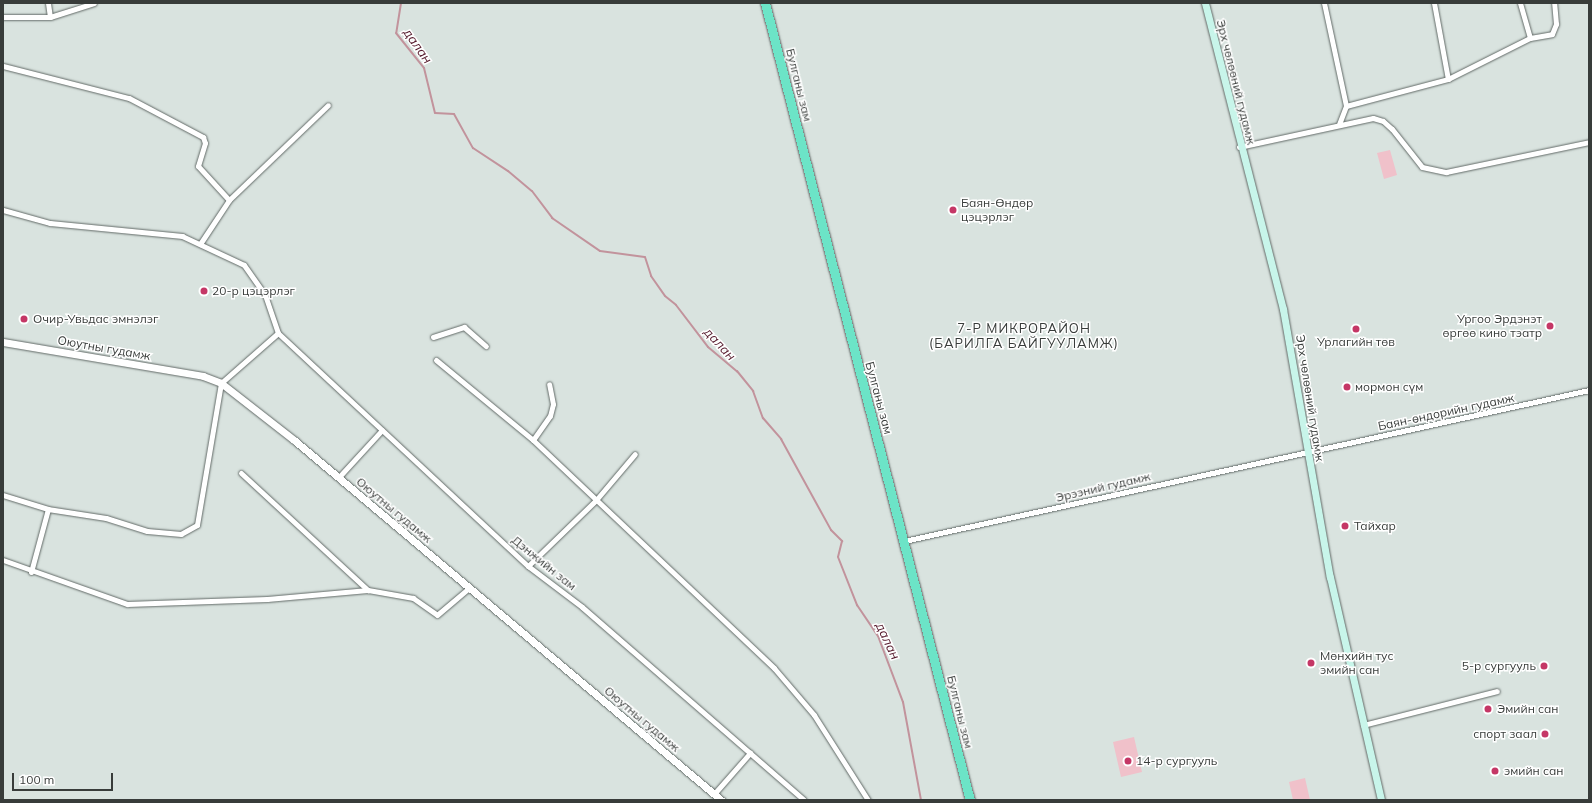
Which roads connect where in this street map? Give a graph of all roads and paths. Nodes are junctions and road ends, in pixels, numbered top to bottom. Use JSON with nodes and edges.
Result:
{"nodes":[{"id":1,"x":48,"y":3,"type":"edge"},
{"id":2,"x":94,"y":3,"type":"edge"},
{"id":3,"x":765,"y":3,"type":"edge"},
{"id":4,"x":1205,"y":3,"type":"edge"},
{"id":5,"x":1324,"y":3,"type":"edge"},
{"id":6,"x":1434,"y":3,"type":"edge"},
{"id":7,"x":1520,"y":3,"type":"edge"},
{"id":8,"x":1554,"y":3,"type":"edge"},
{"id":9,"x":3,"y":17,"type":"edge"},
{"id":10,"x":50,"y":17,"type":"junction"},
{"id":11,"x":1530,"y":38,"type":"junction"},
{"id":12,"x":3,"y":66,"type":"edge"},
{"id":13,"x":1448,"y":79,"type":"junction"},
{"id":14,"x":328,"y":105,"type":"dead end"},
{"id":15,"x":1346,"y":106,"type":"junction"},
{"id":16,"x":1339,"y":124,"type":"junction"},
{"id":17,"x":1589,"y":142,"type":"edge"},
{"id":18,"x":1239,"y":147,"type":"junction"},
{"id":19,"x":229,"y":200,"type":"junction"},
{"id":20,"x":3,"y":210,"type":"edge"},
{"id":21,"x":200,"y":244,"type":"junction"},
{"id":22,"x":278,"y":333,"type":"junction"},
{"id":23,"x":433,"y":337,"type":"dead end"},
{"id":24,"x":3,"y":342,"type":"edge"},
{"id":25,"x":486,"y":346,"type":"dead end"},
{"id":26,"x":436,"y":360,"type":"dead end"},
{"id":27,"x":221,"y":383,"type":"junction"},
{"id":28,"x":549,"y":384,"type":"dead end"},
{"id":29,"x":1589,"y":390,"type":"edge"},
{"id":30,"x":382,"y":430,"type":"junction"},
{"id":31,"x":533,"y":440,"type":"junction"},
{"id":32,"x":1307,"y":452,"type":"junction"},
{"id":33,"x":635,"y":454,"type":"dead end"},
{"id":34,"x":241,"y":473,"type":"dead end"},
{"id":35,"x":338,"y":478,"type":"junction"},
{"id":36,"x":3,"y":495,"type":"edge"},
{"id":37,"x":596,"y":500,"type":"junction"},
{"id":38,"x":48,"y":509,"type":"junction"},
{"id":39,"x":904,"y":541,"type":"junction"},
{"id":40,"x":3,"y":560,"type":"edge"},
{"id":41,"x":528,"y":566,"type":"junction"},
{"id":42,"x":31,"y":572,"type":"junction"},
{"id":43,"x":469,"y":588,"type":"junction"},
{"id":44,"x":368,"y":590,"type":"junction"},
{"id":45,"x":1497,"y":691,"type":"dead end"},
{"id":46,"x":1363,"y":725,"type":"junction"},
{"id":47,"x":750,"y":753,"type":"junction"},
{"id":48,"x":714,"y":794,"type":"junction"},
{"id":49,"x":721,"y":800,"type":"edge"},
{"id":50,"x":804,"y":800,"type":"edge"},
{"id":51,"x":868,"y":800,"type":"edge"},
{"id":52,"x":970,"y":800,"type":"edge"},
{"id":53,"x":1381,"y":800,"type":"edge"}],
"edges":[{"from":1,"to":10,"type":"street"},
{"from":2,"to":10,"type":"street"},
{"from":3,"to":39,"type":"highway","name":"Булганы зам"},
{"from":4,"to":18,"type":"main road","name":"Эрх чөлөөний гудамж"},
{"from":5,"to":15,"type":"street"},
{"from":6,"to":13,"type":"street"},
{"from":7,"to":11,"type":"street"},
{"from":8,"to":11,"type":"street"},
{"from":9,"to":10,"type":"street"},
{"from":11,"to":13,"type":"street"},
{"from":12,"to":19,"type":"street"},
{"from":13,"to":15,"type":"street"},
{"from":14,"to":19,"type":"street"},
{"from":15,"to":16,"type":"street"},
{"from":16,"to":17,"type":"street"},
{"from":16,"to":18,"type":"street"},
{"from":18,"to":32,"type":"main road","name":"Эрх чөлөөний гудамж"},
{"from":19,"to":21,"type":"street"},
{"from":20,"to":21,"type":"street"},
{"from":21,"to":22,"type":"street"},
{"from":22,"to":27,"type":"street"},
{"from":22,"to":30,"type":"street","name":"Дэнжийн зам"},
{"from":23,"to":25,"type":"street"},
{"from":24,"to":27,"type":"street","name":"Оюутны гудамж"},
{"from":26,"to":31,"type":"street"},
{"from":27,"to":35,"type":"street","name":"Оюутны гудамж"},
{"from":27,"to":38,"type":"street"},
{"from":28,"to":31,"type":"street"},
{"from":29,"to":32,"type":"street","name":"Баян-өндорийн гудамж"},
{"from":30,"to":35,"type":"street"},
{"from":30,"to":41,"type":"street","name":"Дэнжийн зам"},
{"from":31,"to":37,"type":"street"},
{"from":32,"to":39,"type":"street","name":"Эрээний гудамж"},
{"from":32,"to":46,"type":"main road","name":"Эрх чөлөөний гудамж"},
{"from":33,"to":37,"type":"street"},
{"from":34,"to":44,"type":"street"},
{"from":35,"to":43,"type":"street","name":"Оюутны гудамж"},
{"from":36,"to":38,"type":"street"},
{"from":37,"to":41,"type":"street"},
{"from":37,"to":51,"type":"street"},
{"from":38,"to":42,"type":"street"},
{"from":39,"to":52,"type":"highway","name":"Булганы зам"},
{"from":40,"to":42,"type":"street"},
{"from":41,"to":47,"type":"street","name":"Дэнжийн зам"},
{"from":42,"to":44,"type":"street"},
{"from":43,"to":44,"type":"street"},
{"from":43,"to":48,"type":"street","name":"Оюутны гудамж"},
{"from":45,"to":46,"type":"street"},
{"from":46,"to":53,"type":"main road","name":"Эрх чөлөөний гудамж"},
{"from":47,"to":48,"type":"street"},
{"from":47,"to":50,"type":"street","name":"Дэнжийн зам"},
{"from":48,"to":49,"type":"street","name":"Оюутны гудамж"}]}
